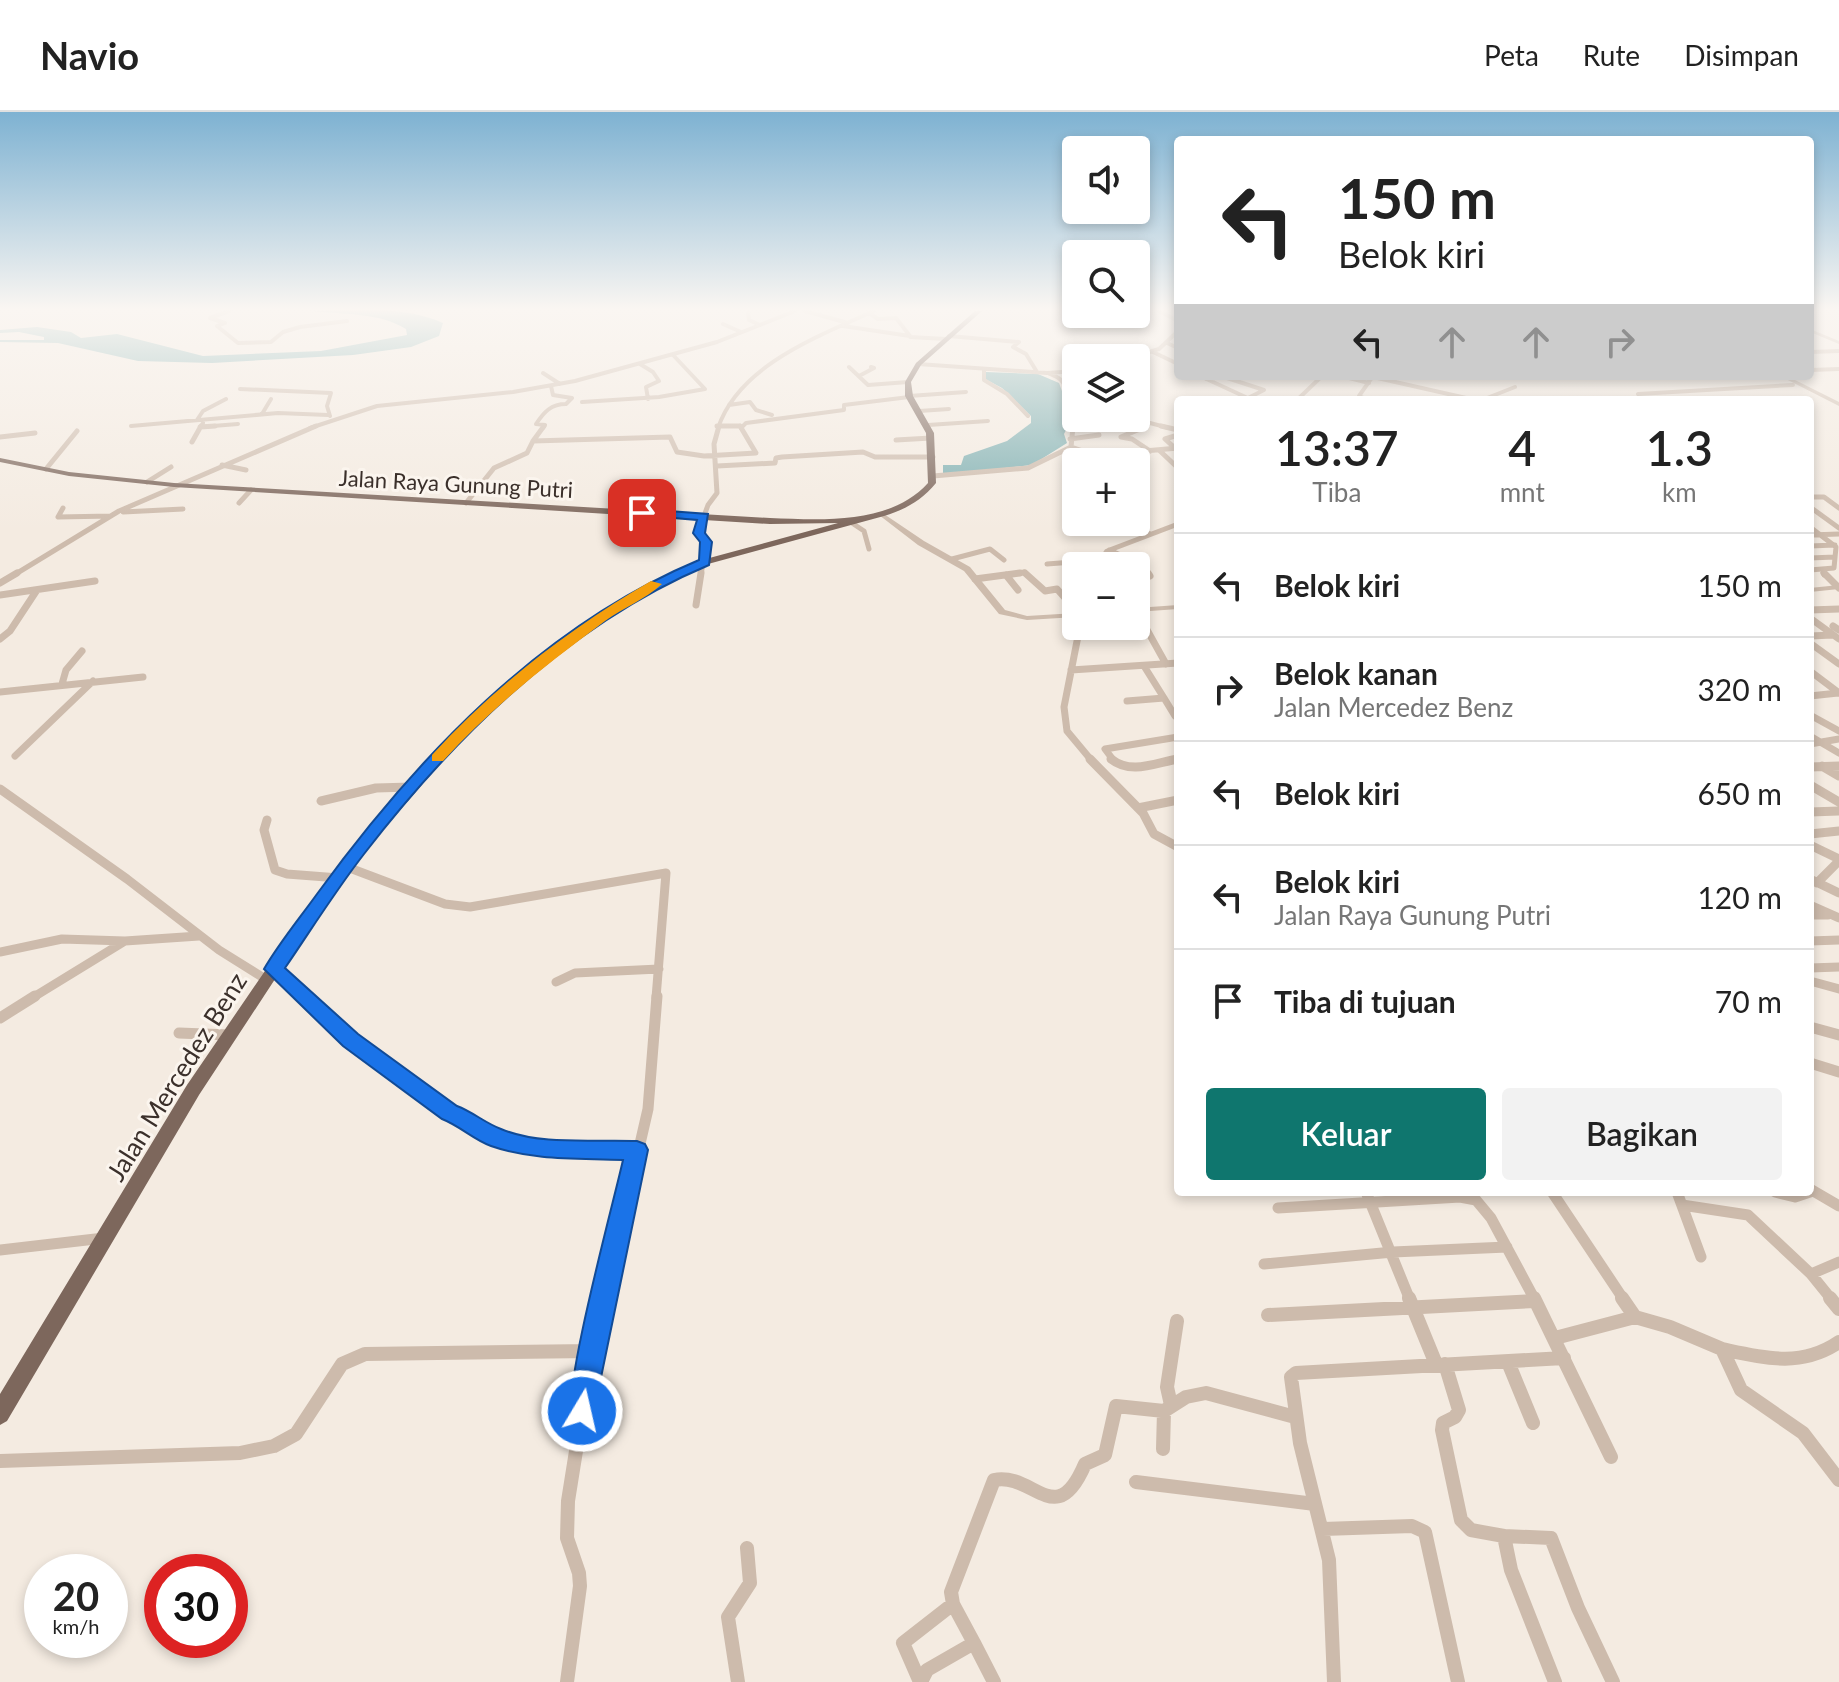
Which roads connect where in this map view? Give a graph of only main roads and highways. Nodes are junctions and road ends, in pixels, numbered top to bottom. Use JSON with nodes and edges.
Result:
{"nodes":[{"id":1,"x":908,"y":384,"type":"edge"},
{"id":2,"x":0,"y":460,"type":"edge"},
{"id":3,"x":857,"y":521,"type":"junction"},
{"id":4,"x":0,"y":1414,"type":"edge"}],
"edges":[{"from":1,"to":3,"type":"main road","name":"Jalan Raya Gunung Putri"},
{"from":2,"to":3,"type":"main road","name":"Jalan Raya Gunung Putri"},
{"from":3,"to":4,"type":"main road","name":"Jalan Mercedez Benz"}]}
